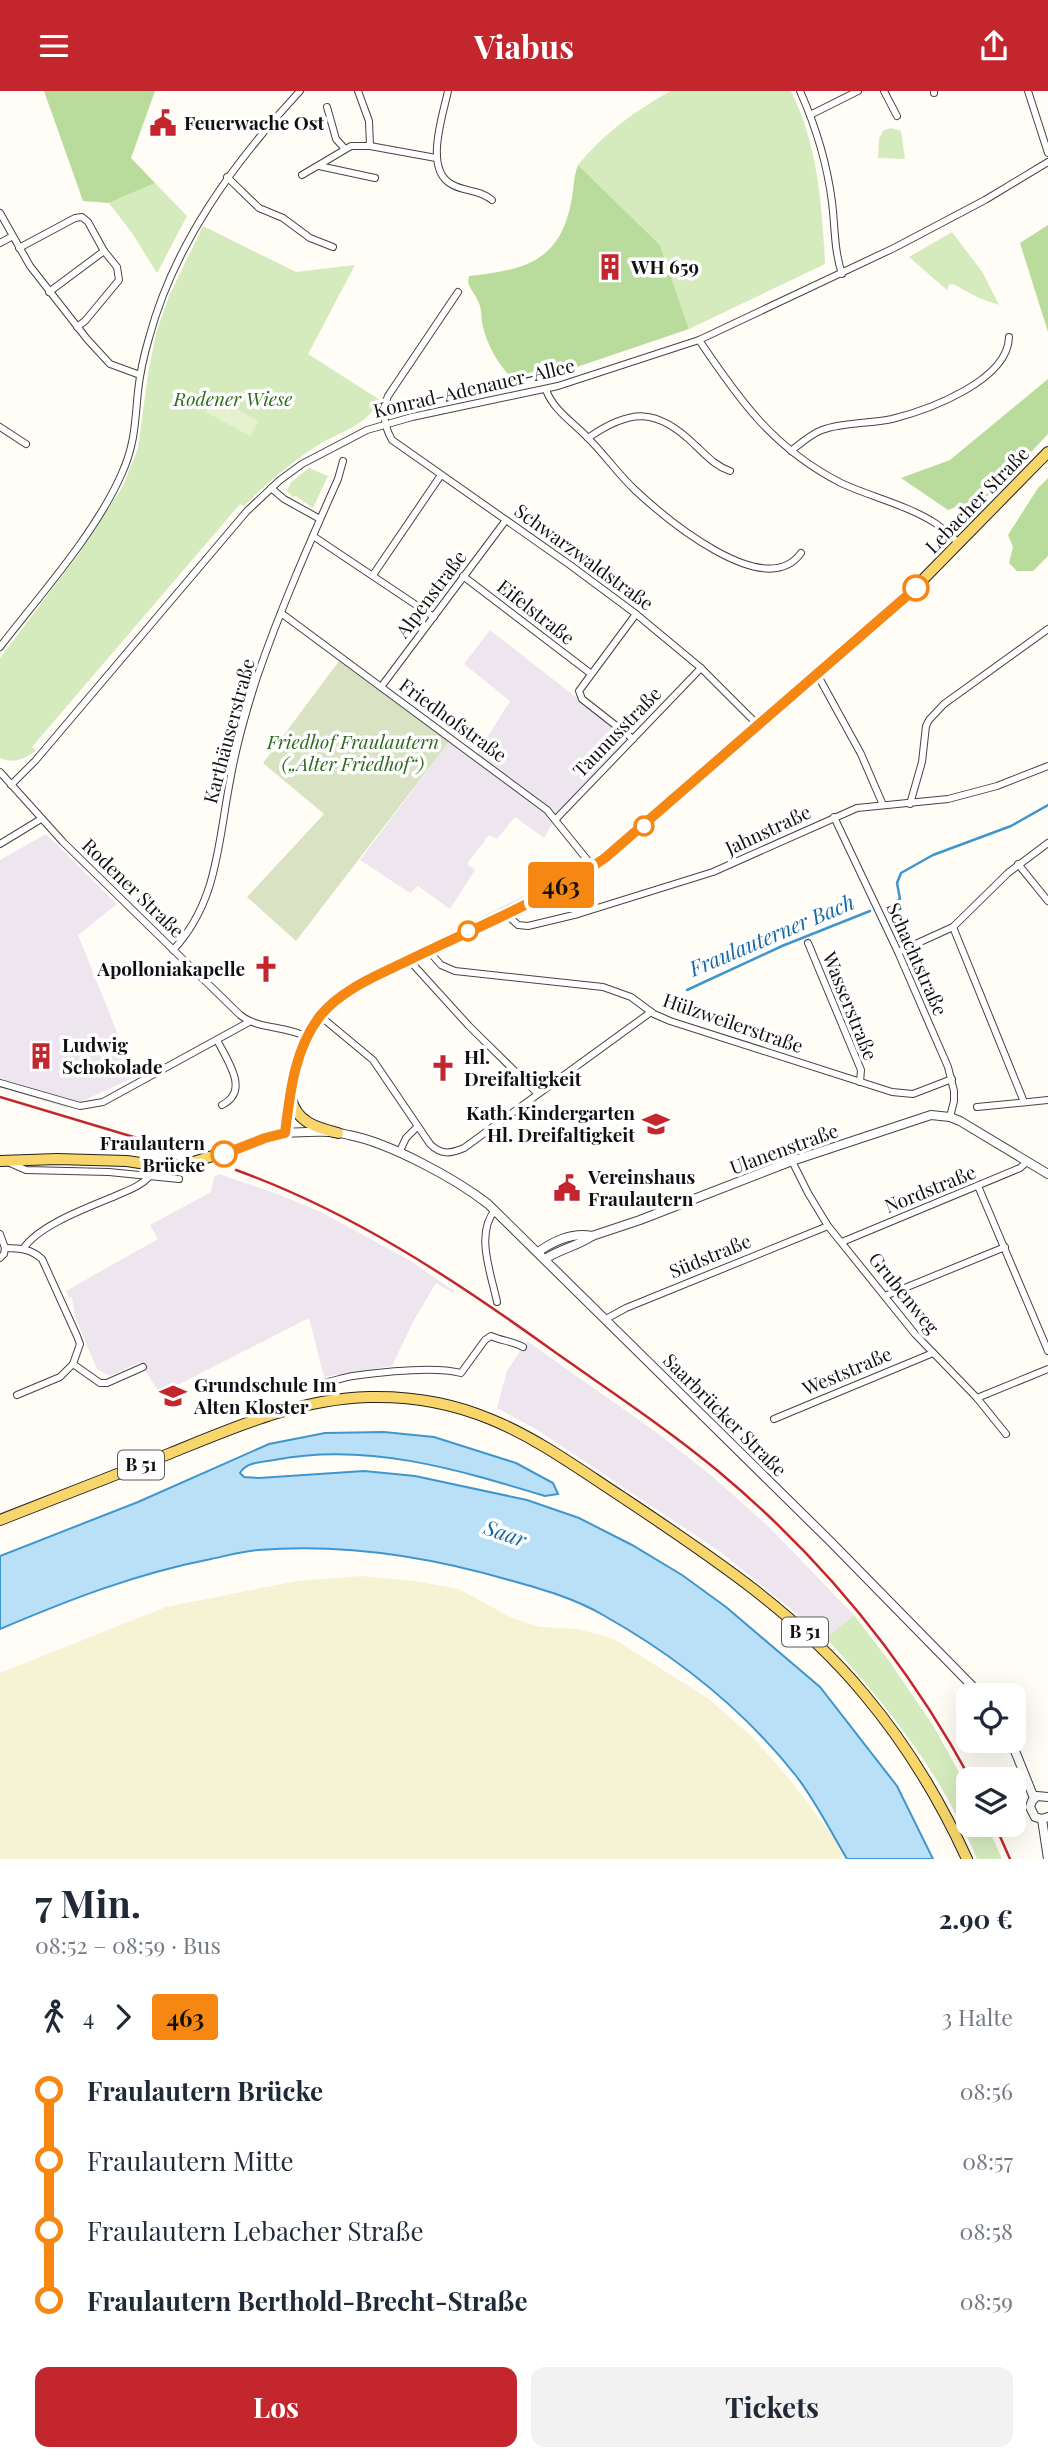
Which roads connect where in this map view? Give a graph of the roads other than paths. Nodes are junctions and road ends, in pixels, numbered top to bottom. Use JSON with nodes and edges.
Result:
{"nodes":[{"id":1,"x":300,"y":91,"type":"edge"},
{"id":2,"x":358,"y":91,"type":"edge"},
{"id":3,"x":448,"y":91,"type":"edge"},
{"id":4,"x":800,"y":91,"type":"edge"},
{"id":5,"x":858,"y":91,"type":"edge"},
{"id":6,"x":884,"y":91,"type":"edge"},
{"id":7,"x":1028,"y":91,"type":"edge"},
{"id":8,"x":327,"y":107,"type":"dead end"},
{"id":9,"x":810,"y":114,"type":"junction"},
{"id":10,"x":897,"y":116,"type":"dead end"},
{"id":11,"x":370,"y":146,"type":"junction"},
{"id":12,"x":345,"y":149,"type":"junction"},
{"id":13,"x":1048,"y":153,"type":"edge"},
{"id":14,"x":436,"y":158,"type":"junction"},
{"id":15,"x":1048,"y":162,"type":"edge"},
{"id":16,"x":319,"y":166,"type":"junction"},
{"id":17,"x":302,"y":176,"type":"dead end"},
{"id":18,"x":227,"y":177,"type":"junction"},
{"id":19,"x":375,"y":178,"type":"dead end"},
{"id":20,"x":492,"y":200,"type":"dead end"},
{"id":21,"x":0,"y":213,"type":"edge"},
{"id":22,"x":11,"y":237,"type":"junction"},
{"id":23,"x":0,"y":243,"type":"edge"},
{"id":24,"x":333,"y":247,"type":"dead end"},
{"id":25,"x":19,"y":248,"type":"junction"},
{"id":26,"x":104,"y":251,"type":"junction"},
{"id":27,"x":842,"y":274,"type":"junction"},
{"id":28,"x":49,"y":292,"type":"junction"},
{"id":29,"x":458,"y":292,"type":"dead end"},
{"id":30,"x":77,"y":327,"type":"junction"},
{"id":31,"x":1009,"y":337,"type":"dead end"},
{"id":32,"x":699,"y":340,"type":"junction"},
{"id":33,"x":140,"y":375,"type":"junction"},
{"id":34,"x":546,"y":390,"type":"junction"},
{"id":35,"x":386,"y":423,"type":"junction"},
{"id":36,"x":0,"y":427,"type":"edge"},
{"id":37,"x":588,"y":438,"type":"junction"},
{"id":38,"x":26,"y":444,"type":"dead end"},
{"id":39,"x":791,"y":451,"type":"junction"},
{"id":40,"x":1048,"y":452,"type":"edge"},
{"id":41,"x":343,"y":461,"type":"dead end"},
{"id":42,"x":730,"y":471,"type":"dead end"},
{"id":43,"x":441,"y":475,"type":"junction"},
{"id":44,"x":271,"y":488,"type":"junction"},
{"id":45,"x":320,"y":519,"type":"junction"},
{"id":46,"x":506,"y":520,"type":"junction"},
{"id":47,"x":313,"y":536,"type":"junction"},
{"id":48,"x":960,"y":544,"type":"junction"},
{"id":49,"x":801,"y":554,"type":"dead end"},
{"id":50,"x":373,"y":575,"type":"junction"},
{"id":51,"x":463,"y":576,"type":"junction"},
{"id":52,"x":281,"y":613,"type":"junction"},
{"id":53,"x":636,"y":614,"type":"junction"},
{"id":54,"x":434,"y":617,"type":"junction"},
{"id":55,"x":1048,"y":629,"type":"edge"},
{"id":56,"x":0,"y":647,"type":"edge"},
{"id":57,"x":702,"y":668,"type":"junction"},
{"id":58,"x":590,"y":673,"type":"junction"},
{"id":59,"x":817,"y":674,"type":"junction"},
{"id":60,"x":381,"y":687,"type":"junction"},
{"id":61,"x":759,"y":726,"type":"junction"},
{"id":62,"x":633,"y":739,"type":"junction"},
{"id":63,"x":1048,"y":765,"type":"edge"},
{"id":64,"x":0,"y":772,"type":"edge"},
{"id":65,"x":11,"y":785,"type":"junction"},
{"id":66,"x":883,"y":804,"type":"junction"},
{"id":67,"x":910,"y":804,"type":"junction"},
{"id":68,"x":834,"y":817,"type":"junction"},
{"id":69,"x":41,"y":819,"type":"junction"},
{"id":70,"x":556,"y":819,"type":"junction"},
{"id":71,"x":1048,"y":843,"type":"edge"},
{"id":72,"x":0,"y":844,"type":"edge"},
{"id":73,"x":1018,"y":864,"type":"junction"},
{"id":74,"x":593,"y":867,"type":"junction"},
{"id":75,"x":1048,"y":901,"type":"edge"},
{"id":76,"x":505,"y":913,"type":"junction"},
{"id":77,"x":953,"y":927,"type":"junction"},
{"id":78,"x":808,"y":943,"type":"dead end"},
{"id":79,"x":173,"y":950,"type":"junction"},
{"id":80,"x":428,"y":950,"type":"junction"},
{"id":81,"x":898,"y":952,"type":"junction"},
{"id":82,"x":408,"y":960,"type":"junction"},
{"id":83,"x":651,"y":1012,"type":"junction"},
{"id":84,"x":320,"y":1016,"type":"junction"},
{"id":85,"x":249,"y":1022,"type":"junction"},
{"id":86,"x":307,"y":1037,"type":"junction"},
{"id":87,"x":217,"y":1040,"type":"junction"},
{"id":88,"x":952,"y":1079,"type":"junction"},
{"id":89,"x":860,"y":1081,"type":"junction"},
{"id":90,"x":0,"y":1083,"type":"edge"},
{"id":91,"x":538,"y":1094,"type":"junction"},
{"id":92,"x":290,"y":1095,"type":"junction"},
{"id":93,"x":1048,"y":1100,"type":"edge"},
{"id":94,"x":1024,"y":1102,"type":"junction"},
{"id":95,"x":222,"y":1105,"type":"dead end"},
{"id":96,"x":977,"y":1107,"type":"dead end"},
{"id":97,"x":950,"y":1117,"type":"junction"},
{"id":98,"x":418,"y":1127,"type":"junction"},
{"id":99,"x":285,"y":1133,"type":"junction"},
{"id":100,"x":338,"y":1133,"type":"junction"},
{"id":101,"x":399,"y":1153,"type":"junction"},
{"id":102,"x":3,"y":1161,"type":"edge"},
{"id":103,"x":792,"y":1161,"type":"junction"},
{"id":104,"x":1028,"y":1161,"type":"junction"},
{"id":105,"x":1048,"y":1174,"type":"edge"},
{"id":106,"x":150,"y":1175,"type":"junction"},
{"id":107,"x":179,"y":1179,"type":"dead end"},
{"id":108,"x":978,"y":1186,"type":"junction"},
{"id":109,"x":495,"y":1210,"type":"junction"},
{"id":110,"x":828,"y":1226,"type":"junction"},
{"id":111,"x":0,"y":1234,"type":"edge"},
{"id":112,"x":842,"y":1242,"type":"junction"},
{"id":113,"x":1005,"y":1247,"type":"junction"},
{"id":114,"x":5,"y":1248,"type":"junction"},
{"id":115,"x":23,"y":1249,"type":"junction"},
{"id":116,"x":542,"y":1255,"type":"junction"},
{"id":117,"x":0,"y":1258,"type":"edge"},
{"id":118,"x":886,"y":1296,"type":"junction"},
{"id":119,"x":496,"y":1302,"type":"dead end"},
{"id":120,"x":606,"y":1319,"type":"junction"},
{"id":121,"x":523,"y":1347,"type":"dead end"},
{"id":122,"x":1048,"y":1351,"type":"edge"},
{"id":123,"x":933,"y":1353,"type":"junction"},
{"id":124,"x":73,"y":1364,"type":"junction"},
{"id":125,"x":143,"y":1367,"type":"dead end"},
{"id":126,"x":1048,"y":1369,"type":"edge"},
{"id":127,"x":316,"y":1384,"type":"dead end"},
{"id":128,"x":17,"y":1395,"type":"dead end"},
{"id":129,"x":977,"y":1398,"type":"junction"},
{"id":130,"x":774,"y":1419,"type":"dead end"},
{"id":131,"x":1006,"y":1434,"type":"dead end"},
{"id":132,"x":0,"y":1520,"type":"edge"},
{"id":133,"x":970,"y":1683,"type":"edge"},
{"id":134,"x":1016,"y":1753,"type":"edge"},
{"id":135,"x":1048,"y":1797,"type":"edge"},
{"id":136,"x":1034,"y":1798,"type":"junction"},
{"id":137,"x":1045,"y":1818,"type":"edge"},
{"id":138,"x":967,"y":1859,"type":"edge"},
{"id":139,"x":1048,"y":1859,"type":"edge"}],
"edges":[{"from":1,"to":18,"type":"street"},
{"from":2,"to":11,"type":"street"},
{"from":3,"to":14,"type":"street"},
{"from":4,"to":9,"type":"street"},
{"from":5,"to":9,"type":"street"},
{"from":6,"to":10,"type":"street"},
{"from":7,"to":13,"type":"street"},
{"from":8,"to":12,"type":"street"},
{"from":9,"to":27,"type":"street"},
{"from":11,"to":12,"type":"street"},
{"from":11,"to":14,"type":"street"},
{"from":12,"to":16,"type":"street"},
{"from":14,"to":20,"type":"street"},
{"from":15,"to":27,"type":"street","name":"Konrad-Adenauer-Allee"},
{"from":16,"to":17,"type":"street"},
{"from":16,"to":19,"type":"street"},
{"from":18,"to":24,"type":"street"},
{"from":18,"to":33,"type":"street"},
{"from":21,"to":22,"type":"street"},
{"from":22,"to":23,"type":"street"},
{"from":22,"to":25,"type":"street"},
{"from":25,"to":26,"type":"street"},
{"from":25,"to":28,"type":"street"},
{"from":26,"to":28,"type":"street"},
{"from":26,"to":30,"type":"street"},
{"from":27,"to":32,"type":"street","name":"Konrad-Adenauer-Allee"},
{"from":28,"to":30,"type":"street"},
{"from":29,"to":35,"type":"street"},
{"from":30,"to":33,"type":"street"},
{"from":31,"to":39,"type":"street"},
{"from":32,"to":34,"type":"street","name":"Konrad-Adenauer-Allee"},
{"from":32,"to":39,"type":"street"},
{"from":33,"to":56,"type":"street"},
{"from":34,"to":35,"type":"street","name":"Konrad-Adenauer-Allee"},
{"from":34,"to":37,"type":"street"},
{"from":35,"to":43,"type":"street","name":"Schwarzwaldstraße"},
{"from":35,"to":44,"type":"street","name":"Konrad-Adenauer-Allee"},
{"from":36,"to":38,"type":"street"},
{"from":37,"to":42,"type":"street"},
{"from":37,"to":49,"type":"street"},
{"from":39,"to":48,"type":"street"},
{"from":40,"to":48,"type":"main road","name":"Lebacher Straße"},
{"from":41,"to":45,"type":"street","name":"Karthäuserstraße"},
{"from":43,"to":46,"type":"street","name":"Schwarzwaldstraße"},
{"from":43,"to":50,"type":"street"},
{"from":44,"to":45,"type":"street"},
{"from":44,"to":65,"type":"street","name":"Konrad-Adenauer-Allee"},
{"from":45,"to":47,"type":"street","name":"Karthäuserstraße"},
{"from":46,"to":51,"type":"street","name":"Alpenstraße"},
{"from":46,"to":53,"type":"street","name":"Schwarzwaldstraße"},
{"from":47,"to":50,"type":"street"},
{"from":47,"to":52,"type":"street","name":"Karthäuserstraße"},
{"from":48,"to":59,"type":"main road","name":"Lebacher Straße"},
{"from":50,"to":54,"type":"street"},
{"from":51,"to":54,"type":"street","name":"Alpenstraße"},
{"from":51,"to":58,"type":"street","name":"Eifelstraße"},
{"from":52,"to":60,"type":"street","name":"Friedhofstraße"},
{"from":52,"to":79,"type":"street","name":"Karthäuserstraße"},
{"from":53,"to":57,"type":"street","name":"Schwarzwaldstraße"},
{"from":53,"to":58,"type":"street"},
{"from":54,"to":60,"type":"street","name":"Alpenstraße"},
{"from":55,"to":67,"type":"street"},
{"from":57,"to":61,"type":"street","name":"Schwarzwaldstraße"},
{"from":57,"to":62,"type":"street","name":"Taunusstraße"},
{"from":58,"to":62,"type":"street"},
{"from":59,"to":61,"type":"main road","name":"Lebacher Straße"},
{"from":59,"to":66,"type":"street"},
{"from":60,"to":70,"type":"street","name":"Friedhofstraße"},
{"from":61,"to":74,"type":"main road","name":"Lebacher Straße"},
{"from":62,"to":70,"type":"street","name":"Taunusstraße"},
{"from":63,"to":67,"type":"street","name":"Jahnstraße"},
{"from":64,"to":65,"type":"street","name":"Rodener Straße"},
{"from":65,"to":69,"type":"street","name":"Rodener Straße"},
{"from":66,"to":67,"type":"street","name":"Jahnstraße"},
{"from":66,"to":68,"type":"street","name":"Jahnstraße"},
{"from":68,"to":76,"type":"street","name":"Jahnstraße"},
{"from":68,"to":81,"type":"street","name":"Schachtstraße"},
{"from":69,"to":72,"type":"street"},
{"from":69,"to":79,"type":"street","name":"Rodener Straße"},
{"from":70,"to":74,"type":"street","name":"Friedhofstraße"},
{"from":71,"to":73,"type":"street"},
{"from":73,"to":75,"type":"street"},
{"from":73,"to":77,"type":"street"},
{"from":74,"to":76,"type":"main road","name":"Lebacher Straße"},
{"from":76,"to":80,"type":"main road","name":"Lebacher Straße"},
{"from":77,"to":81,"type":"street"},
{"from":77,"to":94,"type":"street"},
{"from":78,"to":89,"type":"street","name":"Wasserstraße"},
{"from":79,"to":85,"type":"street","name":"Rodener Straße"},
{"from":80,"to":82,"type":"main road","name":"Lebacher Straße"},
{"from":80,"to":83,"type":"street","name":"Hülzweilerstraße"},
{"from":81,"to":88,"type":"street","name":"Schachtstraße"},
{"from":82,"to":84,"type":"main road","name":"Lebacher Straße"},
{"from":82,"to":91,"type":"street"},
{"from":83,"to":89,"type":"street","name":"Hülzweilerstraße"},
{"from":83,"to":91,"type":"street"},
{"from":84,"to":86,"type":"main road","name":"Lebacher Straße"},
{"from":84,"to":98,"type":"street"},
{"from":85,"to":86,"type":"street"},
{"from":85,"to":87,"type":"street"},
{"from":86,"to":92,"type":"main road","name":"Lebacher Straße"},
{"from":87,"to":90,"type":"street"},
{"from":87,"to":95,"type":"street"},
{"from":88,"to":89,"type":"street","name":"Hülzweilerstraße"},
{"from":88,"to":97,"type":"street","name":"Schachtstraße"},
{"from":91,"to":98,"type":"street"},
{"from":92,"to":99,"type":"main road","name":"Lebacher Straße"},
{"from":92,"to":100,"type":"main road"},
{"from":93,"to":94,"type":"street"},
{"from":94,"to":96,"type":"street"},
{"from":97,"to":103,"type":"street","name":"Ulanenstraße"},
{"from":97,"to":104,"type":"street"},
{"from":98,"to":101,"type":"street"},
{"from":99,"to":100,"type":"street","name":"Saarbrücker Straße"},
{"from":99,"to":102,"type":"main road"},
{"from":100,"to":101,"type":"street","name":"Saarbrücker Straße"},
{"from":101,"to":109,"type":"street","name":"Saarbrücker Straße"},
{"from":102,"to":106,"type":"street"},
{"from":103,"to":110,"type":"street","name":"Grubenweg"},
{"from":103,"to":116,"type":"street","name":"Ulanenstraße"},
{"from":104,"to":105,"type":"street"},
{"from":104,"to":108,"type":"street","name":"Nordstraße"},
{"from":106,"to":107,"type":"street"},
{"from":106,"to":115,"type":"street"},
{"from":108,"to":112,"type":"street","name":"Nordstraße"},
{"from":108,"to":113,"type":"street"},
{"from":109,"to":116,"type":"street","name":"Saarbrücker Straße"},
{"from":109,"to":119,"type":"street"},
{"from":110,"to":112,"type":"street","name":"Grubenweg"},
{"from":110,"to":120,"type":"street","name":"Südstraße"},
{"from":111,"to":114,"type":"street"},
{"from":112,"to":118,"type":"street","name":"Grubenweg"},
{"from":113,"to":118,"type":"street"},
{"from":113,"to":122,"type":"street"},
{"from":114,"to":115,"type":"street"},
{"from":114,"to":117,"type":"street"},
{"from":115,"to":124,"type":"street"},
{"from":116,"to":120,"type":"street","name":"Saarbrücker Straße"},
{"from":118,"to":123,"type":"street","name":"Grubenweg"},
{"from":120,"to":133,"type":"street","name":"Saarbrücker Straße"},
{"from":121,"to":127,"type":"street"},
{"from":123,"to":129,"type":"street","name":"Grubenweg"},
{"from":123,"to":130,"type":"street","name":"Weststraße"},
{"from":124,"to":125,"type":"street"},
{"from":124,"to":128,"type":"street"},
{"from":126,"to":129,"type":"street"},
{"from":129,"to":131,"type":"street","name":"Grubenweg"},
{"from":132,"to":138,"type":"main road","number":"B 51"},
{"from":134,"to":136,"type":"street"},
{"from":135,"to":136,"type":"street"},
{"from":136,"to":137,"type":"street"},
{"from":137,"to":139,"type":"street"}]}
